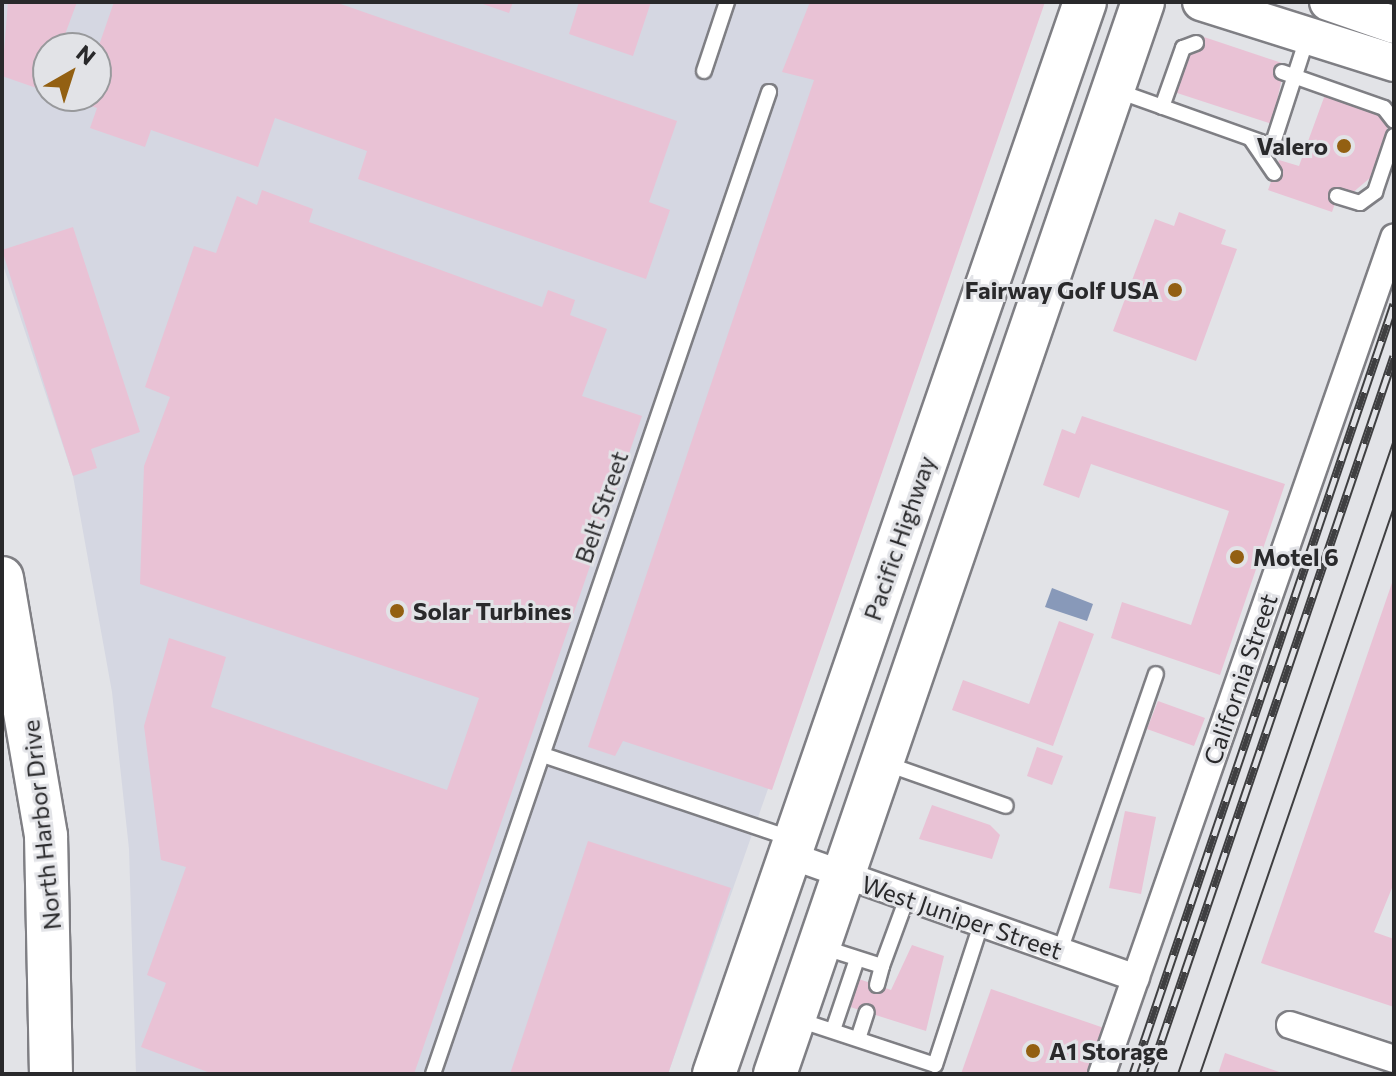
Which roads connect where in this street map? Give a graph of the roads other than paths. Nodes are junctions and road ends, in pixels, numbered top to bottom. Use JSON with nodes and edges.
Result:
{"nodes":[{"id":1,"x":727,"y":2,"type":"edge"},
{"id":2,"x":1085,"y":2,"type":"edge"},
{"id":3,"x":1143,"y":2,"type":"edge"},
{"id":4,"x":1201,"y":2,"type":"edge"},
{"id":5,"x":1342,"y":4,"type":"edge"},
{"id":6,"x":1394,"y":25,"type":"edge"},
{"id":7,"x":1307,"y":38,"type":"junction"},
{"id":8,"x":1196,"y":43,"type":"dead end"},
{"id":9,"x":1394,"y":63,"type":"edge"},
{"id":10,"x":704,"y":71,"type":"dead end"},
{"id":11,"x":1288,"y":73,"type":"junction"},
{"id":12,"x":1113,"y":89,"type":"junction"},
{"id":13,"x":769,"y":92,"type":"dead end"},
{"id":14,"x":1162,"y":107,"type":"junction"},
{"id":15,"x":1394,"y":121,"type":"edge"},
{"id":16,"x":1394,"y":136,"type":"edge"},
{"id":17,"x":1251,"y":139,"type":"junction"},
{"id":18,"x":1274,"y":173,"type":"dead end"},
{"id":19,"x":1337,"y":196,"type":"dead end"},
{"id":20,"x":1394,"y":238,"type":"edge"},
{"id":21,"x":2,"y":578,"type":"edge"},
{"id":22,"x":1156,"y":674,"type":"dead end"},
{"id":23,"x":543,"y":755,"type":"junction"},
{"id":24,"x":880,"y":762,"type":"junction"},
{"id":25,"x":1006,"y":806,"type":"dead end"},
{"id":26,"x":792,"y":847,"type":"junction"},
{"id":27,"x":844,"y":875,"type":"junction"},
{"id":28,"x":907,"y":898,"type":"junction"},
{"id":29,"x":981,"y":924,"type":"junction"},
{"id":30,"x":818,"y":945,"type":"junction"},
{"id":31,"x":1060,"y":951,"type":"junction"},
{"id":32,"x":857,"y":959,"type":"junction"},
{"id":33,"x":882,"y":966,"type":"junction"},
{"id":34,"x":1136,"y":978,"type":"junction"},
{"id":35,"x":877,"y":985,"type":"dead end"},
{"id":36,"x":867,"y":1012,"type":"dead end"},
{"id":37,"x":794,"y":1018,"type":"junction"},
{"id":38,"x":1290,"y":1025,"type":"dead end"},
{"id":39,"x":833,"y":1030,"type":"junction"},
{"id":40,"x":858,"y":1039,"type":"junction"},
{"id":41,"x":1394,"y":1059,"type":"edge"},
{"id":42,"x":51,"y":1074,"type":"edge"},
{"id":43,"x":433,"y":1074,"type":"edge"},
{"id":44,"x":714,"y":1074,"type":"edge"},
{"id":45,"x":775,"y":1074,"type":"edge"},
{"id":46,"x":1102,"y":1074,"type":"edge"}],
"edges":[{"from":1,"to":10,"type":"lane"},
{"from":2,"to":26,"type":"main road","name":"Pacific Highway"},
{"from":3,"to":12,"type":"main road"},
{"from":4,"to":7,"type":"main road"},
{"from":5,"to":6,"type":"main road"},
{"from":7,"to":9,"type":"main road"},
{"from":7,"to":11,"type":"lane"},
{"from":8,"to":14,"type":"lane"},
{"from":11,"to":15,"type":"lane"},
{"from":11,"to":17,"type":"lane"},
{"from":12,"to":14,"type":"lane"},
{"from":12,"to":24,"type":"main road"},
{"from":13,"to":23,"type":"lane","name":"Belt Street"},
{"from":14,"to":17,"type":"lane"},
{"from":16,"to":19,"type":"lane"},
{"from":17,"to":18,"type":"lane"},
{"from":20,"to":34,"type":"street","name":"California Street"},
{"from":21,"to":42,"type":"main road","name":"North Harbor Drive"},
{"from":22,"to":31,"type":"lane"},
{"from":23,"to":26,"type":"lane"},
{"from":23,"to":43,"type":"lane","name":"Belt Street"},
{"from":24,"to":25,"type":"lane"},
{"from":24,"to":27,"type":"main road"},
{"from":26,"to":27,"type":"street","name":"West Juniper Street"},
{"from":26,"to":44,"type":"main road","name":"Pacific Highway"},
{"from":27,"to":28,"type":"street","name":"West Juniper Street"},
{"from":27,"to":30,"type":"main road"},
{"from":28,"to":29,"type":"street","name":"West Juniper Street"},
{"from":28,"to":33,"type":"lane"},
{"from":29,"to":31,"type":"street","name":"West Juniper Street"},
{"from":29,"to":40,"type":"lane"},
{"from":30,"to":32,"type":"lane"},
{"from":30,"to":37,"type":"main road"},
{"from":31,"to":34,"type":"street","name":"West Juniper Street"},
{"from":32,"to":33,"type":"lane"},
{"from":32,"to":39,"type":"lane"},
{"from":33,"to":35,"type":"lane"},
{"from":34,"to":46,"type":"street","name":"California Street"},
{"from":36,"to":40,"type":"lane"},
{"from":37,"to":39,"type":"lane"},
{"from":37,"to":45,"type":"main road"},
{"from":38,"to":41,"type":"street"},
{"from":39,"to":40,"type":"lane"}]}
